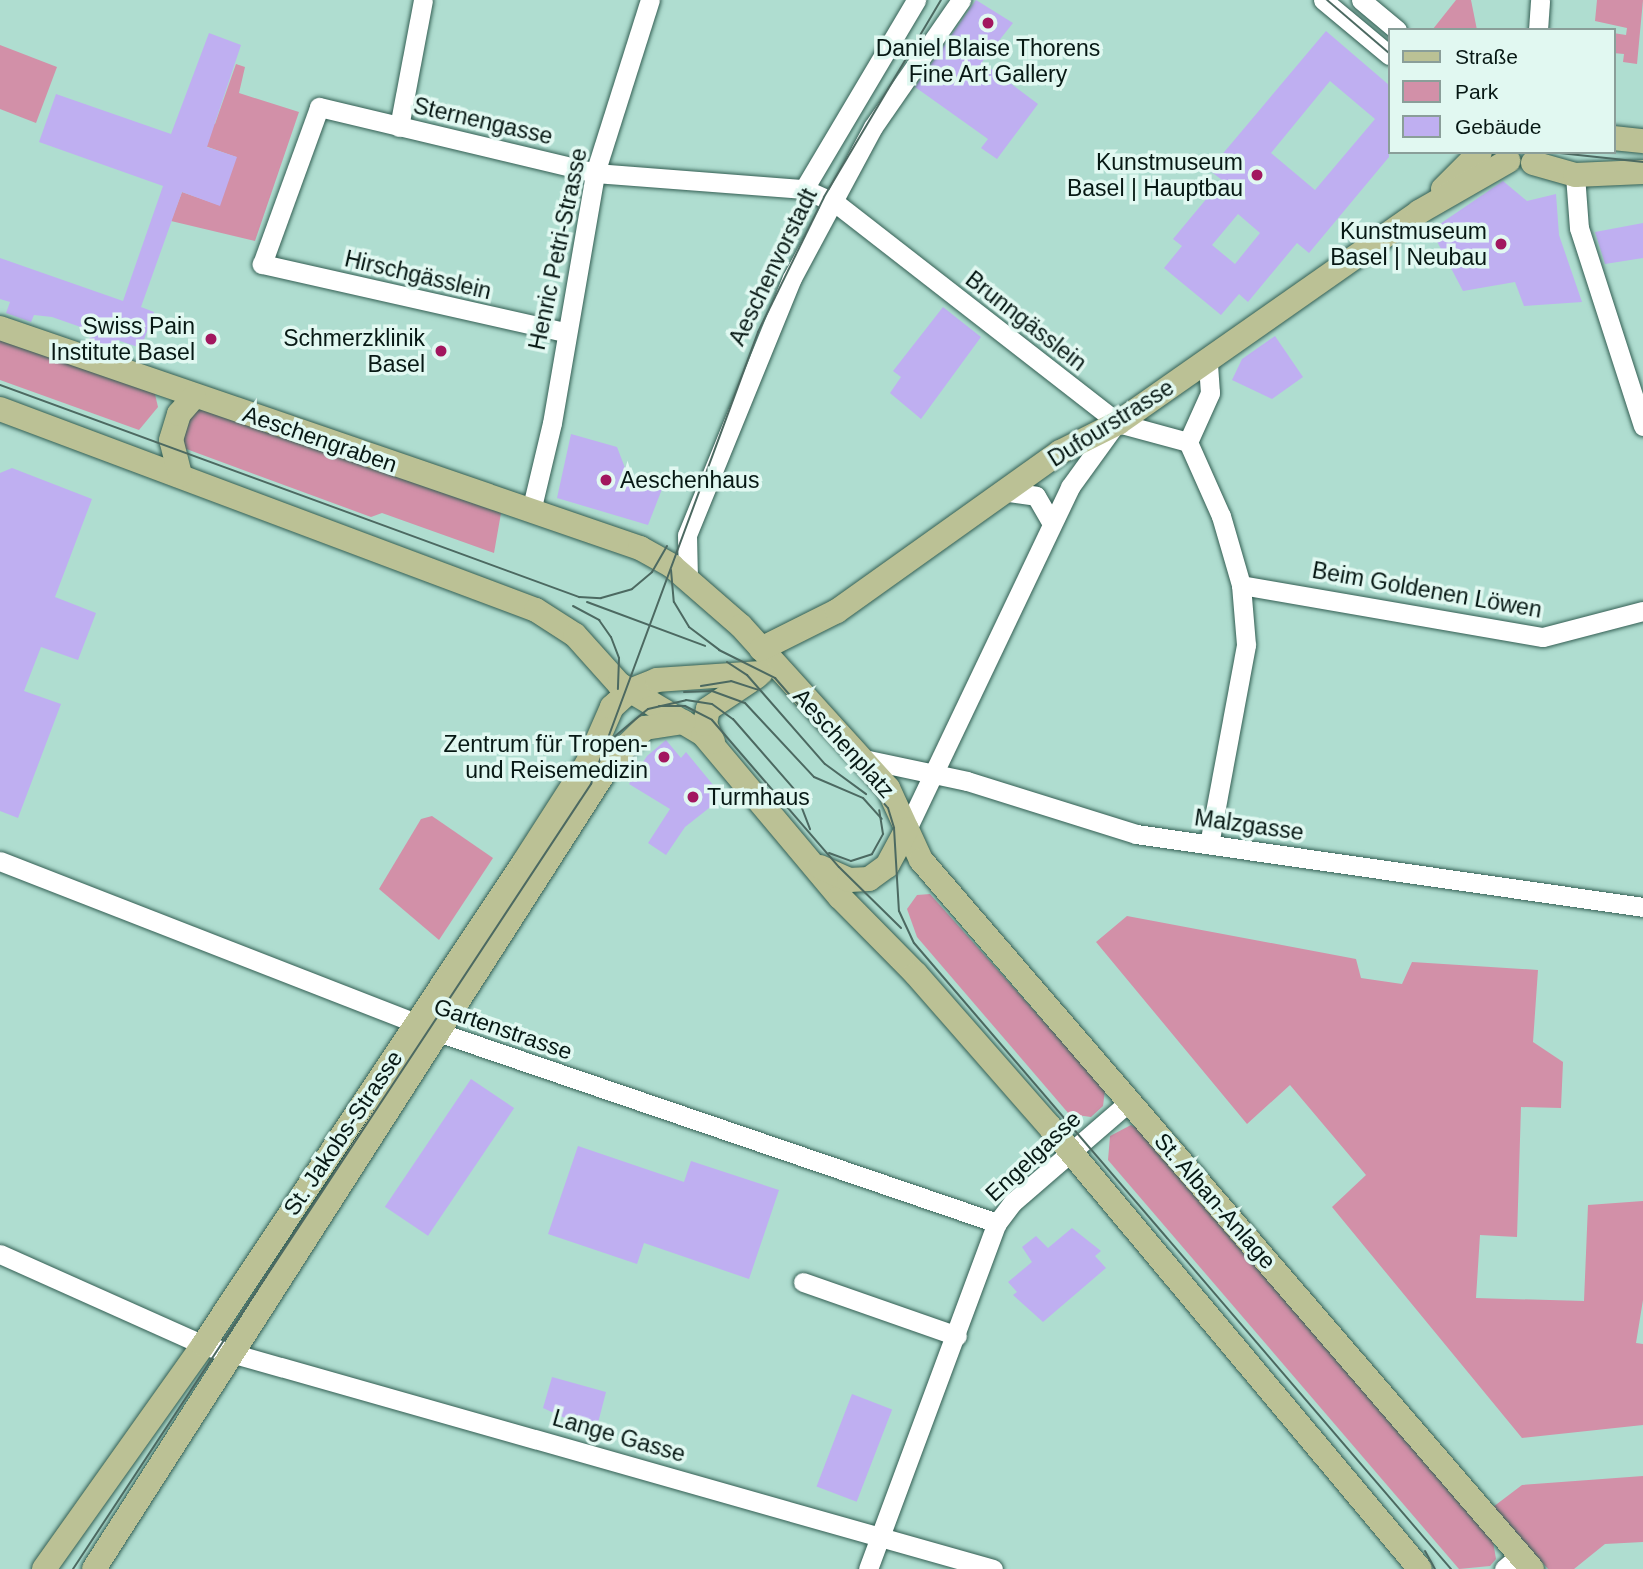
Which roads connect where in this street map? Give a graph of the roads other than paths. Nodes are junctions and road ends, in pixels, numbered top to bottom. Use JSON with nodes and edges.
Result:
{"nodes":[{"id":1,"x":423,"y":0,"type":"edge"},
{"id":2,"x":650,"y":0,"type":"edge"},
{"id":3,"x":916,"y":0,"type":"edge"},
{"id":4,"x":961,"y":0,"type":"edge"},
{"id":5,"x":1323,"y":0,"type":"edge"},
{"id":6,"x":1361,"y":0,"type":"edge"},
{"id":7,"x":1540,"y":0,"type":"edge"},
{"id":8,"x":1395,"y":28,"type":"edge"},
{"id":9,"x":1538,"y":28,"type":"edge"},
{"id":10,"x":1388,"y":54,"type":"edge"},
{"id":11,"x":398,"y":127,"type":"junction"},
{"id":12,"x":1615,"y":138,"type":"edge"},
{"id":13,"x":1643,"y":141,"type":"edge"},
{"id":14,"x":1478,"y":154,"type":"edge"},
{"id":15,"x":1503,"y":157,"type":"edge"},
{"id":16,"x":1541,"y":158,"type":"edge"},
{"id":17,"x":1643,"y":172,"type":"edge"},
{"id":18,"x":595,"y":173,"type":"junction"},
{"id":19,"x":1574,"y":175,"type":"junction"},
{"id":20,"x":804,"y":189,"type":"junction"},
{"id":21,"x":832,"y":201,"type":"junction"},
{"id":22,"x":1419,"y":212,"type":"junction"},
{"id":23,"x":262,"y":264,"type":"joint"},
{"id":24,"x":0,"y":328,"type":"edge"},
{"id":25,"x":564,"y":332,"type":"junction"},
{"id":26,"x":1208,"y":361,"type":"junction"},
{"id":27,"x":194,"y":397,"type":"junction"},
{"id":28,"x":0,"y":409,"type":"edge"},
{"id":29,"x":1118,"y":423,"type":"junction"},
{"id":30,"x":1643,"y":426,"type":"edge"},
{"id":31,"x":1188,"y":442,"type":"junction"},
{"id":32,"x":180,"y":475,"type":"junction"},
{"id":33,"x":1009,"y":492,"type":"junction"},
{"id":34,"x":531,"y":510,"type":"junction"},
{"id":35,"x":1052,"y":524,"type":"junction"},
{"id":36,"x":640,"y":548,"type":"joint"},
{"id":37,"x":688,"y":579,"type":"junction"},
{"id":38,"x":1241,"y":584,"type":"junction"},
{"id":39,"x":1643,"y":611,"type":"edge"},
{"id":40,"x":766,"y":662,"type":"junction"},
{"id":41,"x":630,"y":691,"type":"junction"},
{"id":42,"x":684,"y":722,"type":"junction"},
{"id":43,"x":713,"y":742,"type":"junction"},
{"id":44,"x":856,"y":757,"type":"junction"},
{"id":45,"x":931,"y":775,"type":"junction"},
{"id":46,"x":907,"y":829,"type":"junction"},
{"id":47,"x":1209,"y":844,"type":"junction"},
{"id":48,"x":0,"y":861,"type":"edge"},
{"id":49,"x":817,"y":864,"type":"junction"},
{"id":50,"x":1643,"y":907,"type":"edge"},
{"id":51,"x":426,"y":1028,"type":"junction"},
{"id":52,"x":1129,"y":1102,"type":"junction"},
{"id":53,"x":1071,"y":1152,"type":"junction"},
{"id":54,"x":997,"y":1223,"type":"junction"},
{"id":55,"x":0,"y":1254,"type":"edge"},
{"id":56,"x":803,"y":1282,"type":"dead end"},
{"id":57,"x":957,"y":1336,"type":"junction"},
{"id":58,"x":203,"y":1345,"type":"junction"},
{"id":59,"x":230,"y":1352,"type":"junction"},
{"id":60,"x":881,"y":1537,"type":"junction"},
{"id":61,"x":1519,"y":1564,"type":"edge"},
{"id":62,"x":44,"y":1569,"type":"edge"},
{"id":63,"x":94,"y":1569,"type":"edge"},
{"id":64,"x":868,"y":1569,"type":"edge"},
{"id":65,"x":993,"y":1569,"type":"edge"},
{"id":66,"x":1420,"y":1569,"type":"edge"}],
"edges":[{"from":1,"to":11,"type":"street"},
{"from":2,"to":18,"type":"street","name":"Henric Petri-Strasse"},
{"from":3,"to":20,"type":"street","name":"Aeschenvorstadt"},
{"from":4,"to":21,"type":"street","name":"Aeschenvorstadt"},
{"from":5,"to":10,"type":"street"},
{"from":6,"to":8,"type":"street"},
{"from":7,"to":9,"type":"street"},
{"from":11,"to":18,"type":"street","name":"Sternengasse"},
{"from":11,"to":23,"type":"street","name":"Sternengasse"},
{"from":12,"to":13,"type":"main road"},
{"from":14,"to":22,"type":"main road","name":"Dufourstrasse"},
{"from":15,"to":16,"type":"main road"},
{"from":15,"to":22,"type":"main road","name":"Dufourstrasse"},
{"from":16,"to":19,"type":"main road"},
{"from":17,"to":19,"type":"main road"},
{"from":18,"to":20,"type":"street","name":"Sternengasse"},
{"from":18,"to":25,"type":"street","name":"Henric Petri-Strasse"},
{"from":19,"to":30,"type":"street"},
{"from":20,"to":21,"type":"street","name":"Brunngässlein"},
{"from":21,"to":29,"type":"street","name":"Brunngässlein"},
{"from":21,"to":37,"type":"street","name":"Aeschenvorstadt"},
{"from":22,"to":26,"type":"main road","name":"Dufourstrasse"},
{"from":23,"to":25,"type":"street","name":"Hirschgässlein"},
{"from":24,"to":27,"type":"main road","name":"Aeschengraben"},
{"from":25,"to":34,"type":"street","name":"Henric Petri-Strasse"},
{"from":26,"to":29,"type":"main road","name":"Dufourstrasse"},
{"from":26,"to":31,"type":"street"},
{"from":27,"to":32,"type":"main road"},
{"from":27,"to":34,"type":"main road","name":"Aeschengraben"},
{"from":28,"to":32,"type":"main road"},
{"from":29,"to":31,"type":"street"},
{"from":29,"to":33,"type":"main road","name":"Dufourstrasse"},
{"from":29,"to":35,"type":"street"},
{"from":31,"to":38,"type":"street"},
{"from":32,"to":41,"type":"main road"},
{"from":33,"to":35,"type":"street"},
{"from":33,"to":40,"type":"main road","name":"Dufourstrasse"},
{"from":34,"to":36,"type":"main road","name":"Aeschengraben"},
{"from":35,"to":45,"type":"street"},
{"from":36,"to":37,"type":"main road","name":"Aeschenplatz"},
{"from":37,"to":40,"type":"main road","name":"Aeschenplatz"},
{"from":38,"to":39,"type":"street","name":"Beim Goldenen Löwen"},
{"from":38,"to":47,"type":"street"},
{"from":40,"to":41,"type":"main road"},
{"from":40,"to":43,"type":"main road"},
{"from":40,"to":44,"type":"main road","name":"Aeschenplatz"},
{"from":41,"to":42,"type":"main road"},
{"from":41,"to":51,"type":"main road","name":"St. Jakobs-Strasse"},
{"from":42,"to":43,"type":"main road"},
{"from":42,"to":51,"type":"main road","name":"St. Jakobs-Strasse"},
{"from":43,"to":49,"type":"main road"},
{"from":44,"to":45,"type":"street","name":"Malzgasse"},
{"from":44,"to":46,"type":"main road","name":"Aeschenplatz"},
{"from":45,"to":46,"type":"street"},
{"from":45,"to":47,"type":"street","name":"Malzgasse"},
{"from":46,"to":49,"type":"main road"},
{"from":46,"to":52,"type":"main road","name":"St. Alban-Anlage"},
{"from":47,"to":50,"type":"street","name":"Malzgasse"},
{"from":48,"to":51,"type":"street","name":"Gartenstrasse"},
{"from":49,"to":53,"type":"main road"},
{"from":51,"to":54,"type":"street","name":"Gartenstrasse"},
{"from":51,"to":58,"type":"main road","name":"St. Jakobs-Strasse"},
{"from":51,"to":59,"type":"main road","name":"St. Jakobs-Strasse"},
{"from":52,"to":53,"type":"street","name":"Engelgasse"},
{"from":52,"to":61,"type":"main road","name":"St. Alban-Anlage"},
{"from":53,"to":54,"type":"street","name":"Engelgasse"},
{"from":53,"to":66,"type":"main road"},
{"from":54,"to":57,"type":"street","name":"Engelgasse"},
{"from":55,"to":58,"type":"street","name":"Lange Gasse"},
{"from":56,"to":57,"type":"street"},
{"from":57,"to":60,"type":"street","name":"Engelgasse"},
{"from":58,"to":59,"type":"street","name":"Lange Gasse"},
{"from":58,"to":62,"type":"main road","name":"St. Jakobs-Strasse"},
{"from":59,"to":60,"type":"street","name":"Lange Gasse"},
{"from":59,"to":63,"type":"main road","name":"St. Jakobs-Strasse"},
{"from":60,"to":64,"type":"street","name":"Engelgasse"},
{"from":60,"to":65,"type":"street","name":"Lange Gasse"}]}
